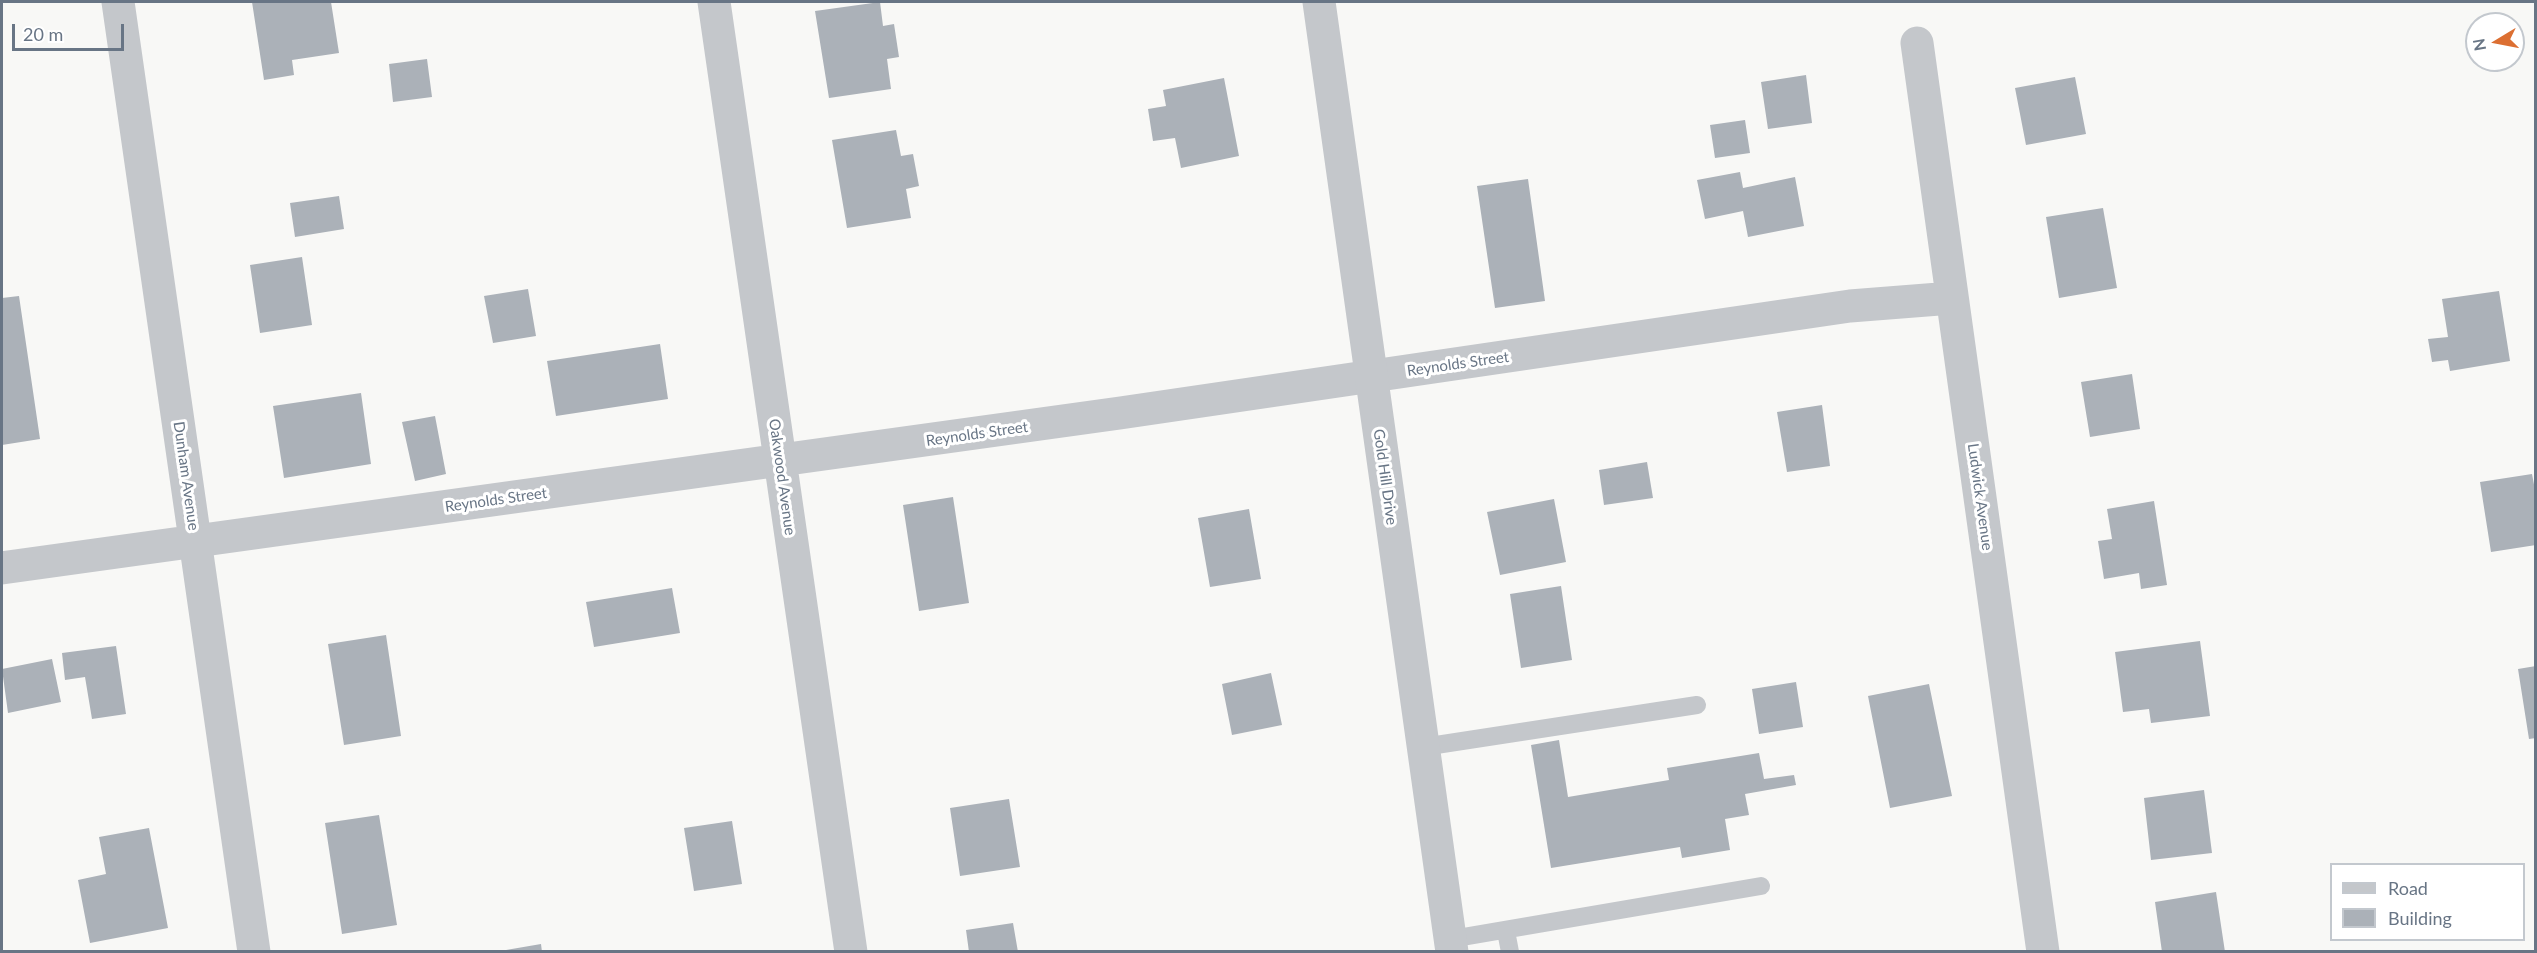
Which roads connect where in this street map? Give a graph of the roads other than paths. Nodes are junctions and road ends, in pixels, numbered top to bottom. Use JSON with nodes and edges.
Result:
{"nodes":[{"id":1,"x":118,"y":2,"type":"edge"},
{"id":2,"x":714,"y":2,"type":"edge"},
{"id":3,"x":1320,"y":2,"type":"edge"},
{"id":4,"x":1917,"y":43,"type":"dead end"},
{"id":5,"x":1952,"y":298,"type":"junction"},
{"id":6,"x":1371,"y":377,"type":"junction"},
{"id":7,"x":780,"y":462,"type":"junction"},
{"id":8,"x":195,"y":540,"type":"junction"},
{"id":9,"x":2,"y":568,"type":"edge"},
{"id":10,"x":1697,"y":705,"type":"dead end"},
{"id":11,"x":1423,"y":747,"type":"junction"},
{"id":12,"x":1761,"y":886,"type":"dead end"},
{"id":13,"x":1506,"y":931,"type":"junction"},
{"id":14,"x":1452,"y":945,"type":"edge"},
{"id":15,"x":254,"y":951,"type":"edge"},
{"id":16,"x":851,"y":951,"type":"edge"},
{"id":17,"x":1510,"y":951,"type":"edge"},
{"id":18,"x":2043,"y":951,"type":"edge"}],
"edges":[{"from":1,"to":8,"type":"street","name":"Dunham Avenue"},
{"from":2,"to":7,"type":"street","name":"Oakwood Avenue"},
{"from":3,"to":6,"type":"street","name":"Gold Hill Drive"},
{"from":4,"to":5,"type":"street","name":"Ludwick Avenue"},
{"from":5,"to":6,"type":"street","name":"Reynolds Street"},
{"from":5,"to":18,"type":"street","name":"Ludwick Avenue"},
{"from":6,"to":7,"type":"street","name":"Reynolds Street"},
{"from":6,"to":11,"type":"street","name":"Gold Hill Drive"},
{"from":7,"to":8,"type":"street","name":"Reynolds Street"},
{"from":7,"to":16,"type":"street","name":"Oakwood Avenue"},
{"from":8,"to":9,"type":"street","name":"Reynolds Street"},
{"from":8,"to":15,"type":"street","name":"Dunham Avenue"},
{"from":10,"to":11,"type":"lane"},
{"from":11,"to":14,"type":"street","name":"Gold Hill Drive"},
{"from":12,"to":13,"type":"lane"},
{"from":13,"to":14,"type":"lane"},
{"from":13,"to":17,"type":"lane"}]}
